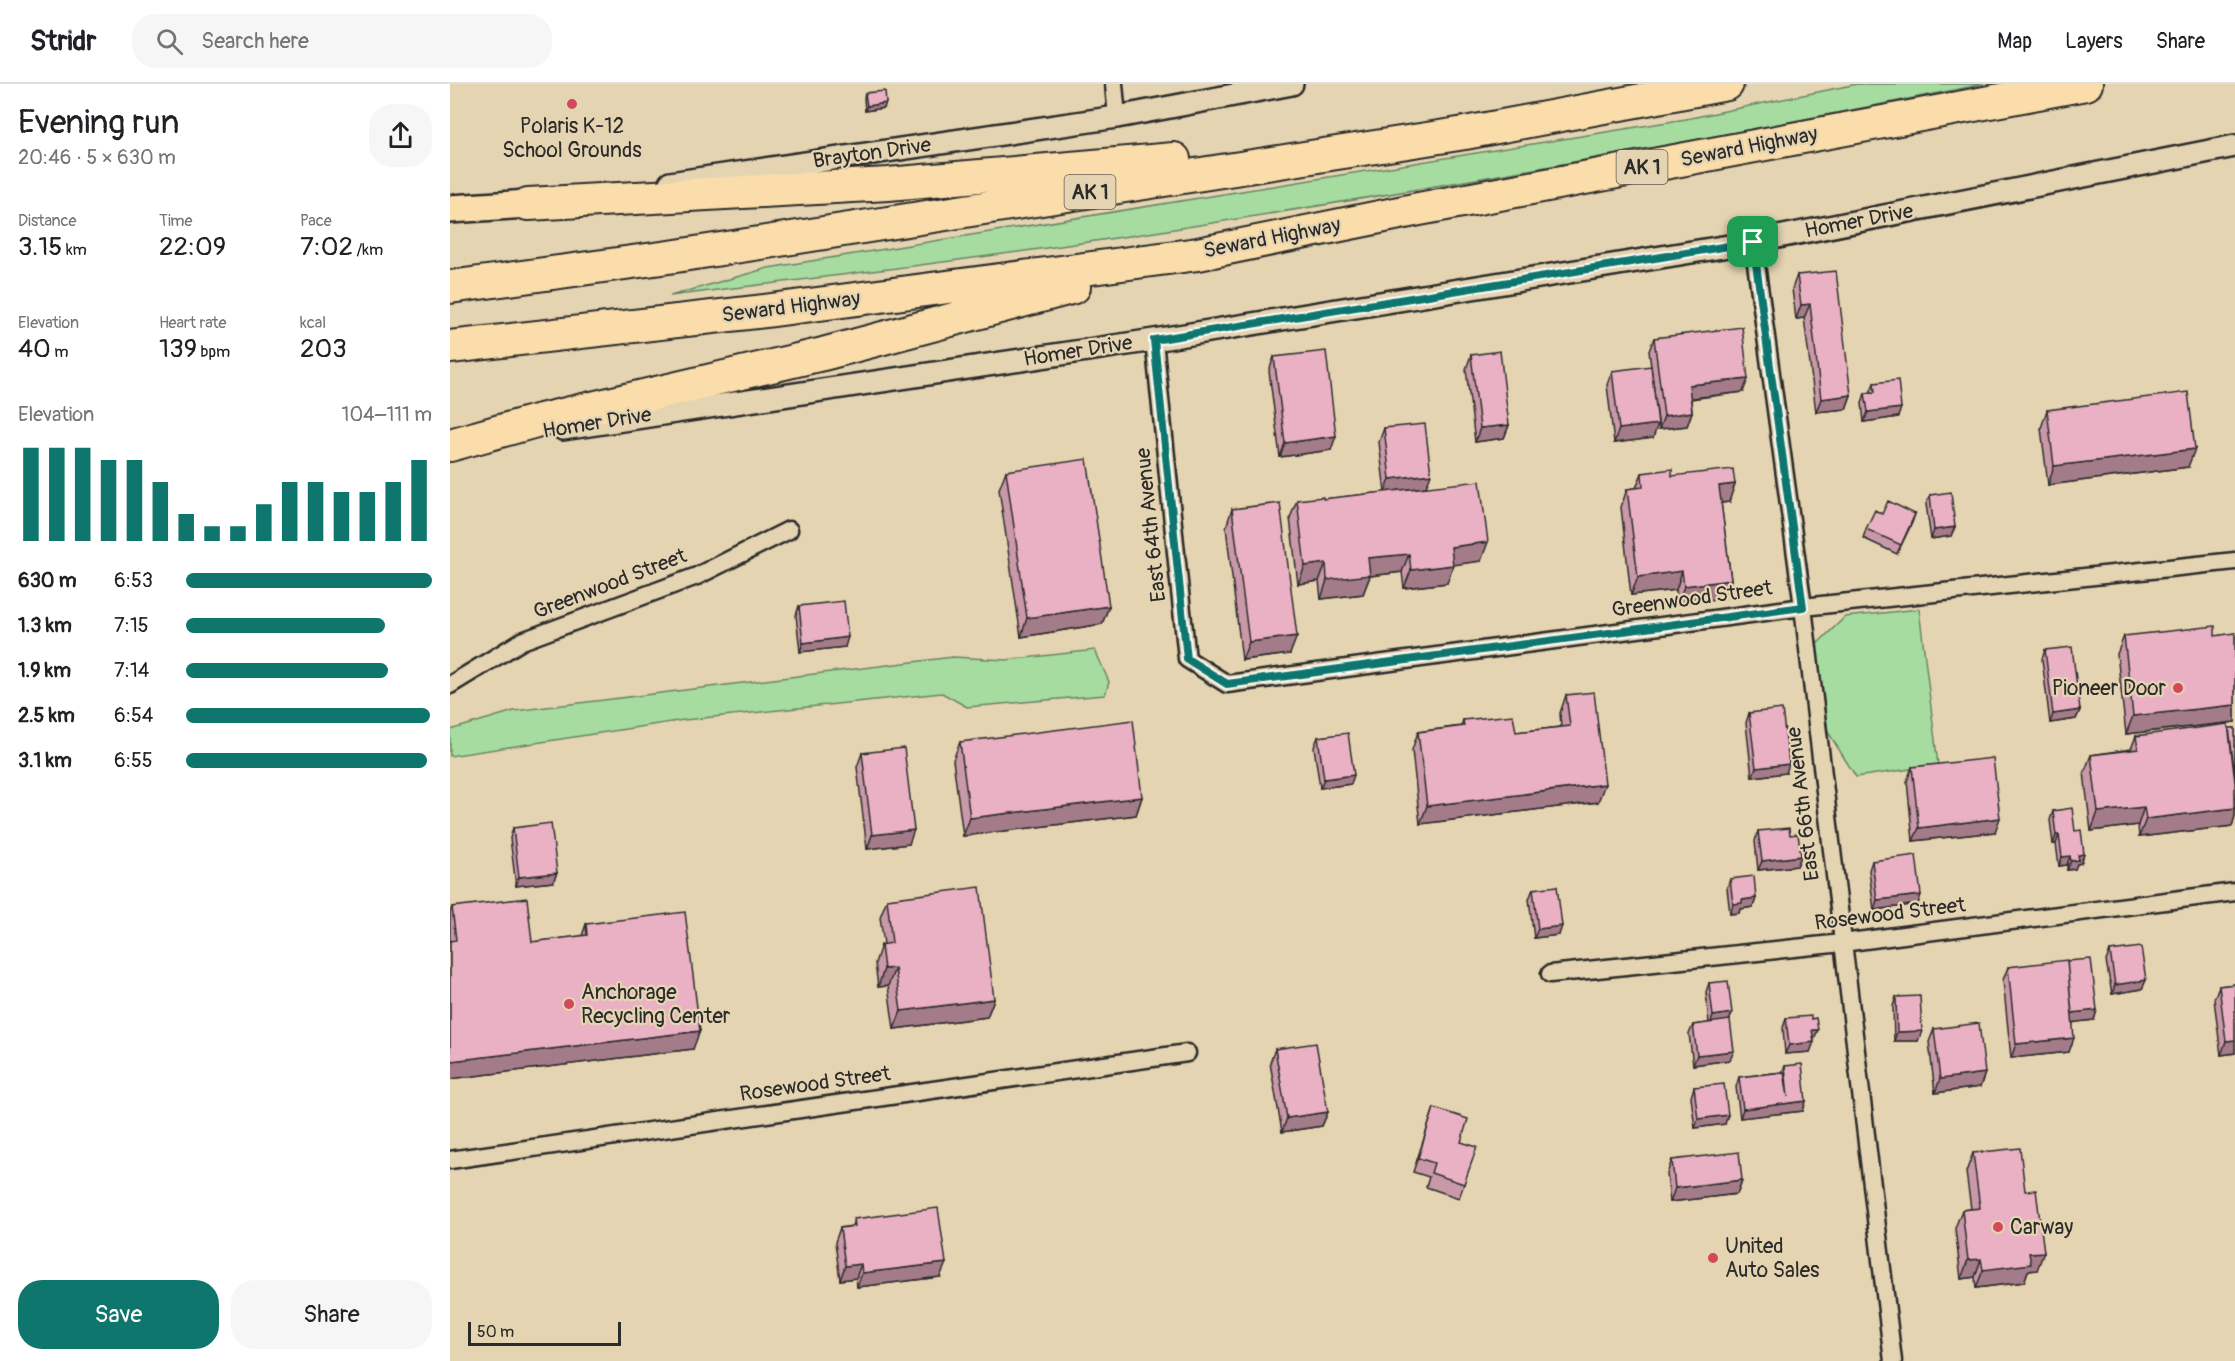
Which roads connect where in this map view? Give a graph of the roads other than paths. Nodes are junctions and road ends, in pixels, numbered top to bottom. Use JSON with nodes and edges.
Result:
{"nodes":[{"id":1,"x":1113,"y":84,"type":"edge"},
{"id":2,"x":1292,"y":84,"type":"edge"},
{"id":3,"x":1727,"y":84,"type":"edge"},
{"id":4,"x":2086,"y":84,"type":"edge"},
{"id":5,"x":1118,"y":117,"type":"junction"},
{"id":6,"x":1465,"y":133,"type":"junction"},
{"id":7,"x":2235,"y":146,"type":"edge"},
{"id":8,"x":528,"y":204,"type":"junction"},
{"id":9,"x":450,"y":209,"type":"edge"},
{"id":10,"x":1753,"y":242,"type":"junction"},
{"id":11,"x":1198,"y":254,"type":"junction"},
{"id":12,"x":450,"y":287,"type":"edge"},
{"id":13,"x":1154,"y":340,"type":"junction"},
{"id":14,"x":450,"y":347,"type":"edge"},
{"id":15,"x":450,"y":447,"type":"edge"},
{"id":16,"x":789,"y":530,"type":"dead end"},
{"id":17,"x":2235,"y":561,"type":"edge"},
{"id":18,"x":1803,"y":607,"type":"junction"},
{"id":19,"x":1227,"y":684,"type":"joint"},
{"id":20,"x":450,"y":685,"type":"edge"},
{"id":21,"x":2235,"y":892,"type":"edge"},
{"id":22,"x":1842,"y":943,"type":"junction"},
{"id":23,"x":1550,"y":974,"type":"dead end"},
{"id":24,"x":1187,"y":1053,"type":"dead end"},
{"id":25,"x":450,"y":1160,"type":"edge"},
{"id":26,"x":1893,"y":1361,"type":"edge"}],
"edges":[{"from":1,"to":5,"type":"street"},
{"from":2,"to":5,"type":"street","name":"Brayton Drive"},
{"from":3,"to":6,"type":"highway","number":"AK 1"},
{"from":4,"to":11,"type":"highway","name":"Seward Highway","number":"AK 1"},
{"from":5,"to":8,"type":"street","name":"Brayton Drive"},
{"from":6,"to":8,"type":"highway"},
{"from":6,"to":12,"type":"highway","number":"AK 1"},
{"from":7,"to":10,"type":"street","name":"Homer Drive"},
{"from":8,"to":9,"type":"main road","name":"Brayton Drive"},
{"from":10,"to":13,"type":"street","name":"Homer Drive"},
{"from":10,"to":18,"type":"street","name":"East 66th Avenue"},
{"from":11,"to":14,"type":"highway","name":"Seward Highway","number":"AK 1"},
{"from":11,"to":15,"type":"highway"},
{"from":13,"to":15,"type":"street","name":"Homer Drive"},
{"from":13,"to":19,"type":"street","name":"East 64th Avenue"},
{"from":16,"to":20,"type":"street","name":"Greenwood Street"},
{"from":17,"to":18,"type":"street","name":"Greenwood Street"},
{"from":18,"to":19,"type":"street","name":"Greenwood Street"},
{"from":18,"to":22,"type":"street","name":"East 66th Avenue"},
{"from":21,"to":22,"type":"street","name":"Rosewood Street"},
{"from":22,"to":23,"type":"street","name":"Rosewood Street"},
{"from":22,"to":26,"type":"street","name":"East 66th Avenue"},
{"from":24,"to":25,"type":"street","name":"Rosewood Street"}]}
